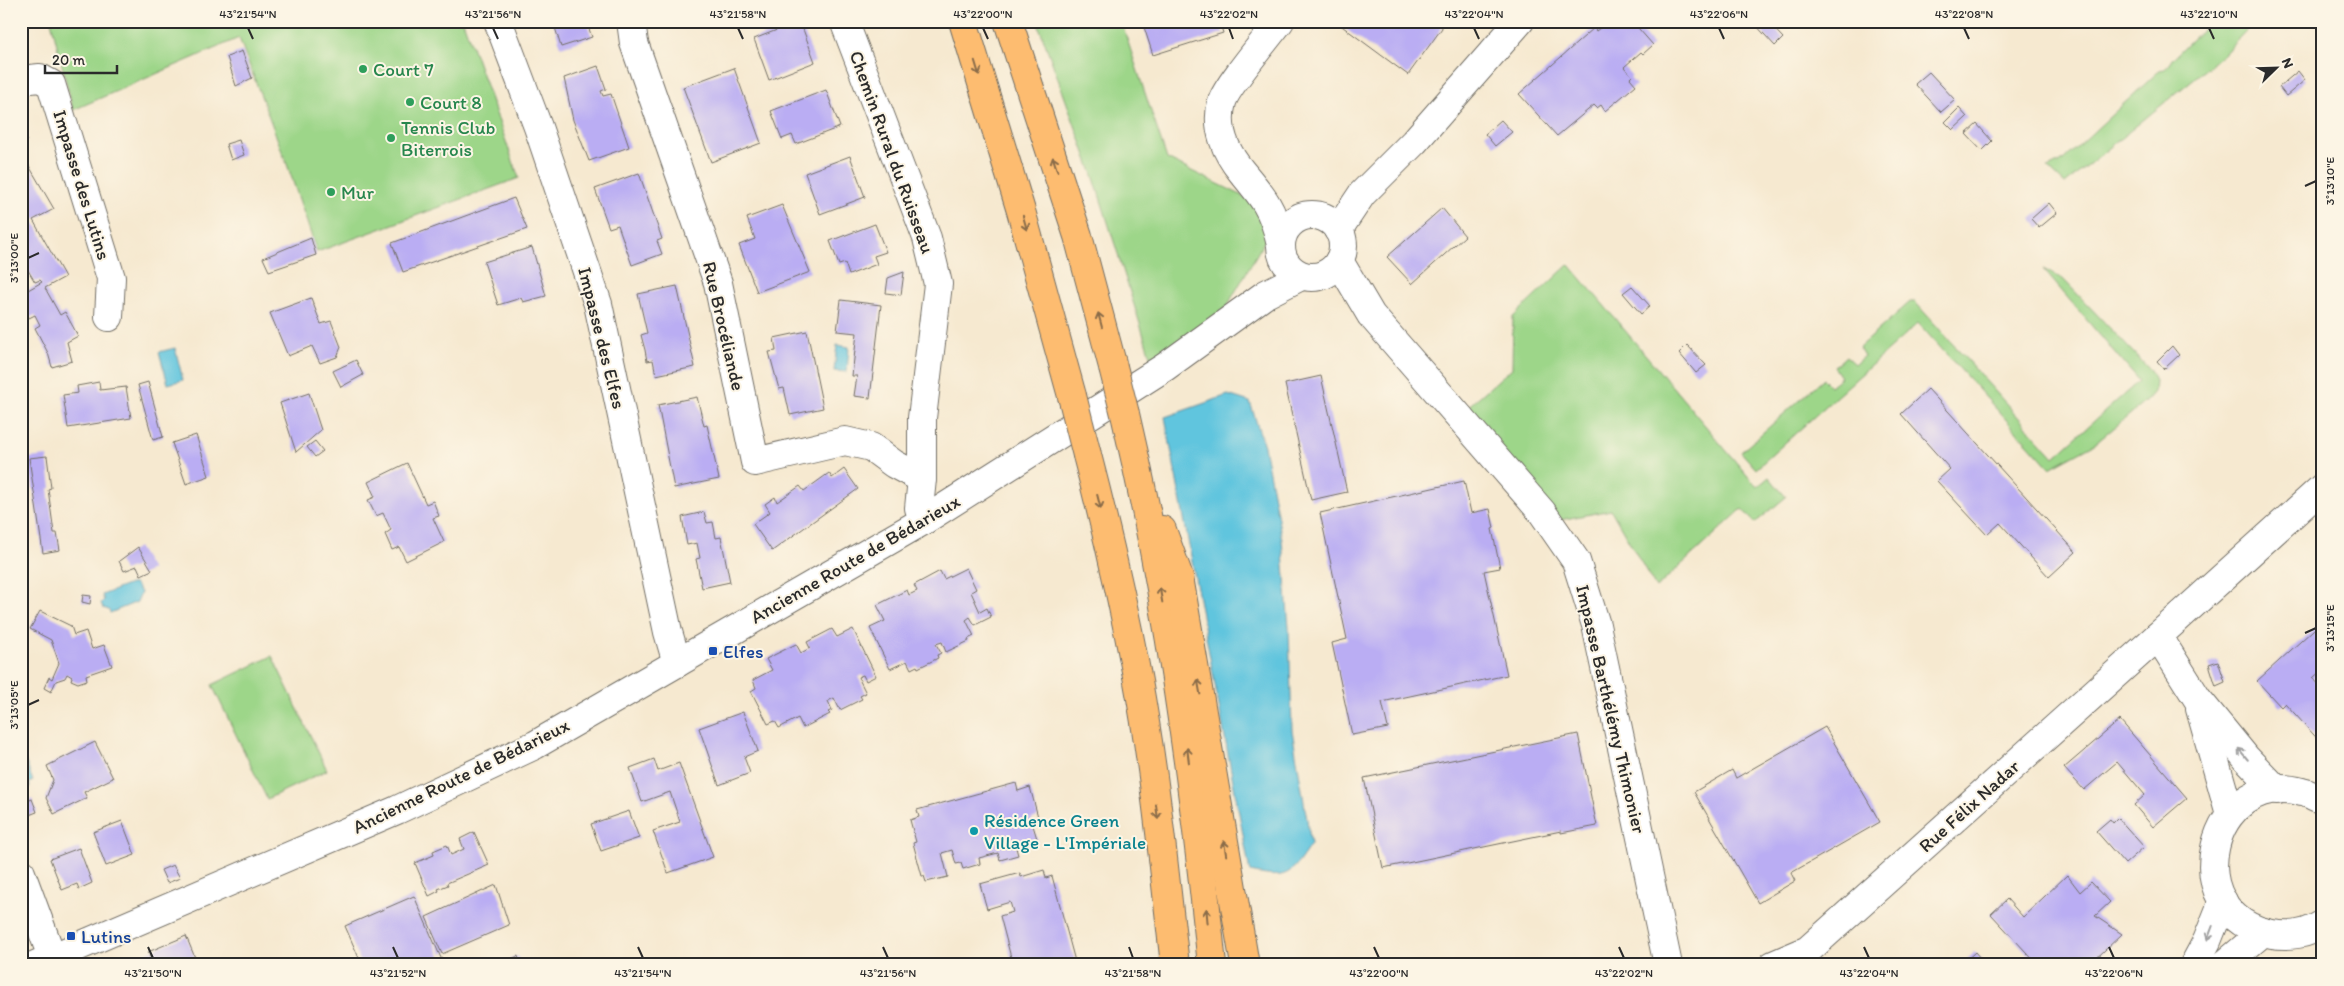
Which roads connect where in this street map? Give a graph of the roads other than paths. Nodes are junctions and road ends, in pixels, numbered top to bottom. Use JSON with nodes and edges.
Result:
{"nodes":[{"id":1,"x":498,"y":21,"type":"edge"},
{"id":2,"x":631,"y":21,"type":"edge"},
{"id":3,"x":844,"y":21,"type":"edge"},
{"id":4,"x":963,"y":21,"type":"edge"},
{"id":5,"x":1008,"y":21,"type":"edge"},
{"id":6,"x":1280,"y":21,"type":"edge"},
{"id":7,"x":1520,"y":21,"type":"edge"},
{"id":8,"x":21,"y":80,"type":"edge"},
{"id":9,"x":1260,"y":192,"type":"junction"},
{"id":10,"x":1362,"y":194,"type":"junction"},
{"id":11,"x":1308,"y":216,"type":"junction"},
{"id":12,"x":1338,"y":230,"type":"junction"},
{"id":13,"x":1280,"y":247,"type":"junction"},
{"id":14,"x":1339,"y":262,"type":"junction"},
{"id":15,"x":1307,"y":277,"type":"junction"},
{"id":16,"x":1371,"y":315,"type":"junction"},
{"id":17,"x":109,"y":317,"type":"dead end"},
{"id":18,"x":1223,"y":326,"type":"junction"},
{"id":19,"x":1136,"y":459,"type":"junction"},
{"id":20,"x":922,"y":479,"type":"junction"},
{"id":21,"x":2323,"y":487,"type":"edge"},
{"id":22,"x":923,"y":521,"type":"junction"},
{"id":23,"x":2158,"y":636,"type":"junction"},
{"id":24,"x":677,"y":663,"type":"junction"},
{"id":25,"x":2197,"y":698,"type":"junction"},
{"id":26,"x":2277,"y":790,"type":"junction"},
{"id":27,"x":2323,"y":800,"type":"edge"},
{"id":28,"x":2230,"y":814,"type":"junction"},
{"id":29,"x":21,"y":873,"type":"edge"},
{"id":30,"x":2223,"y":901,"type":"junction"},
{"id":31,"x":2323,"y":924,"type":"edge"},
{"id":32,"x":2263,"y":932,"type":"junction"},
{"id":33,"x":44,"y":961,"type":"edge"},
{"id":34,"x":1175,"y":965,"type":"edge"},
{"id":35,"x":1212,"y":965,"type":"edge"},
{"id":36,"x":1245,"y":965,"type":"edge"},
{"id":37,"x":1668,"y":965,"type":"edge"},
{"id":38,"x":1773,"y":965,"type":"edge"},
{"id":39,"x":2194,"y":965,"type":"edge"},
{"id":40,"x":2224,"y":965,"type":"edge"}],
"edges":[{"from":1,"to":24,"type":"street","name":"Impasse des Elfes"},
{"from":2,"to":20,"type":"street","name":"Rue Brocéliande"},
{"from":3,"to":20,"type":"street","name":"Chemin Rural du Ruisseau"},
{"from":4,"to":34,"type":"highway","one_way":true,"bridge":true},
{"from":19,"to":5,"type":"highway","one_way":true,"bridge":true},
{"from":6,"to":9,"type":"street"},
{"from":7,"to":10,"type":"street"},
{"from":8,"to":17,"type":"street","name":"Impasse des Lutins"},
{"from":9,"to":11,"type":"street"},
{"from":9,"to":13,"type":"street"},
{"from":10,"to":11,"type":"street"},
{"from":10,"to":12,"type":"street"},
{"from":11,"to":12,"type":"street"},
{"from":11,"to":13,"type":"street"},
{"from":12,"to":14,"type":"street"},
{"from":13,"to":15,"type":"street"},
{"from":13,"to":18,"type":"street","name":"Ancienne Route de Bédarieux"},
{"from":14,"to":15,"type":"street"},
{"from":14,"to":16,"type":"street","name":"Impasse Barthélémy Thimonier"},
{"from":15,"to":16,"type":"street","name":"Impasse Barthélémy Thimonier"},
{"from":15,"to":18,"type":"street","name":"Ancienne Route de Bédarieux"},
{"from":16,"to":37,"type":"street","name":"Impasse Barthélémy Thimonier"},
{"from":18,"to":22,"type":"street","name":"Ancienne Route de Bédarieux"},
{"from":35,"to":19,"type":"highway","one_way":true},
{"from":36,"to":19,"type":"highway","one_way":true},
{"from":20,"to":22,"type":"street","name":"Chemin Rural du Ruisseau"},
{"from":21,"to":23,"type":"street","name":"Rue Félix Nadar"},
{"from":22,"to":24,"type":"street","name":"Ancienne Route de Bédarieux"},
{"from":23,"to":25,"type":"street"},
{"from":23,"to":38,"type":"street","name":"Rue Félix Nadar"},
{"from":24,"to":33,"type":"street","name":"Ancienne Route de Bédarieux"},
{"from":26,"to":25,"type":"street","one_way":true},
{"from":25,"to":28,"type":"street"},
{"from":26,"to":27,"type":"street"},
{"from":26,"to":28,"type":"street"},
{"from":28,"to":30,"type":"street"},
{"from":29,"to":33,"type":"street"},
{"from":30,"to":32,"type":"street"},
{"from":30,"to":39,"type":"street","one_way":true},
{"from":31,"to":32,"type":"street"},
{"from":32,"to":40,"type":"street"}]}
